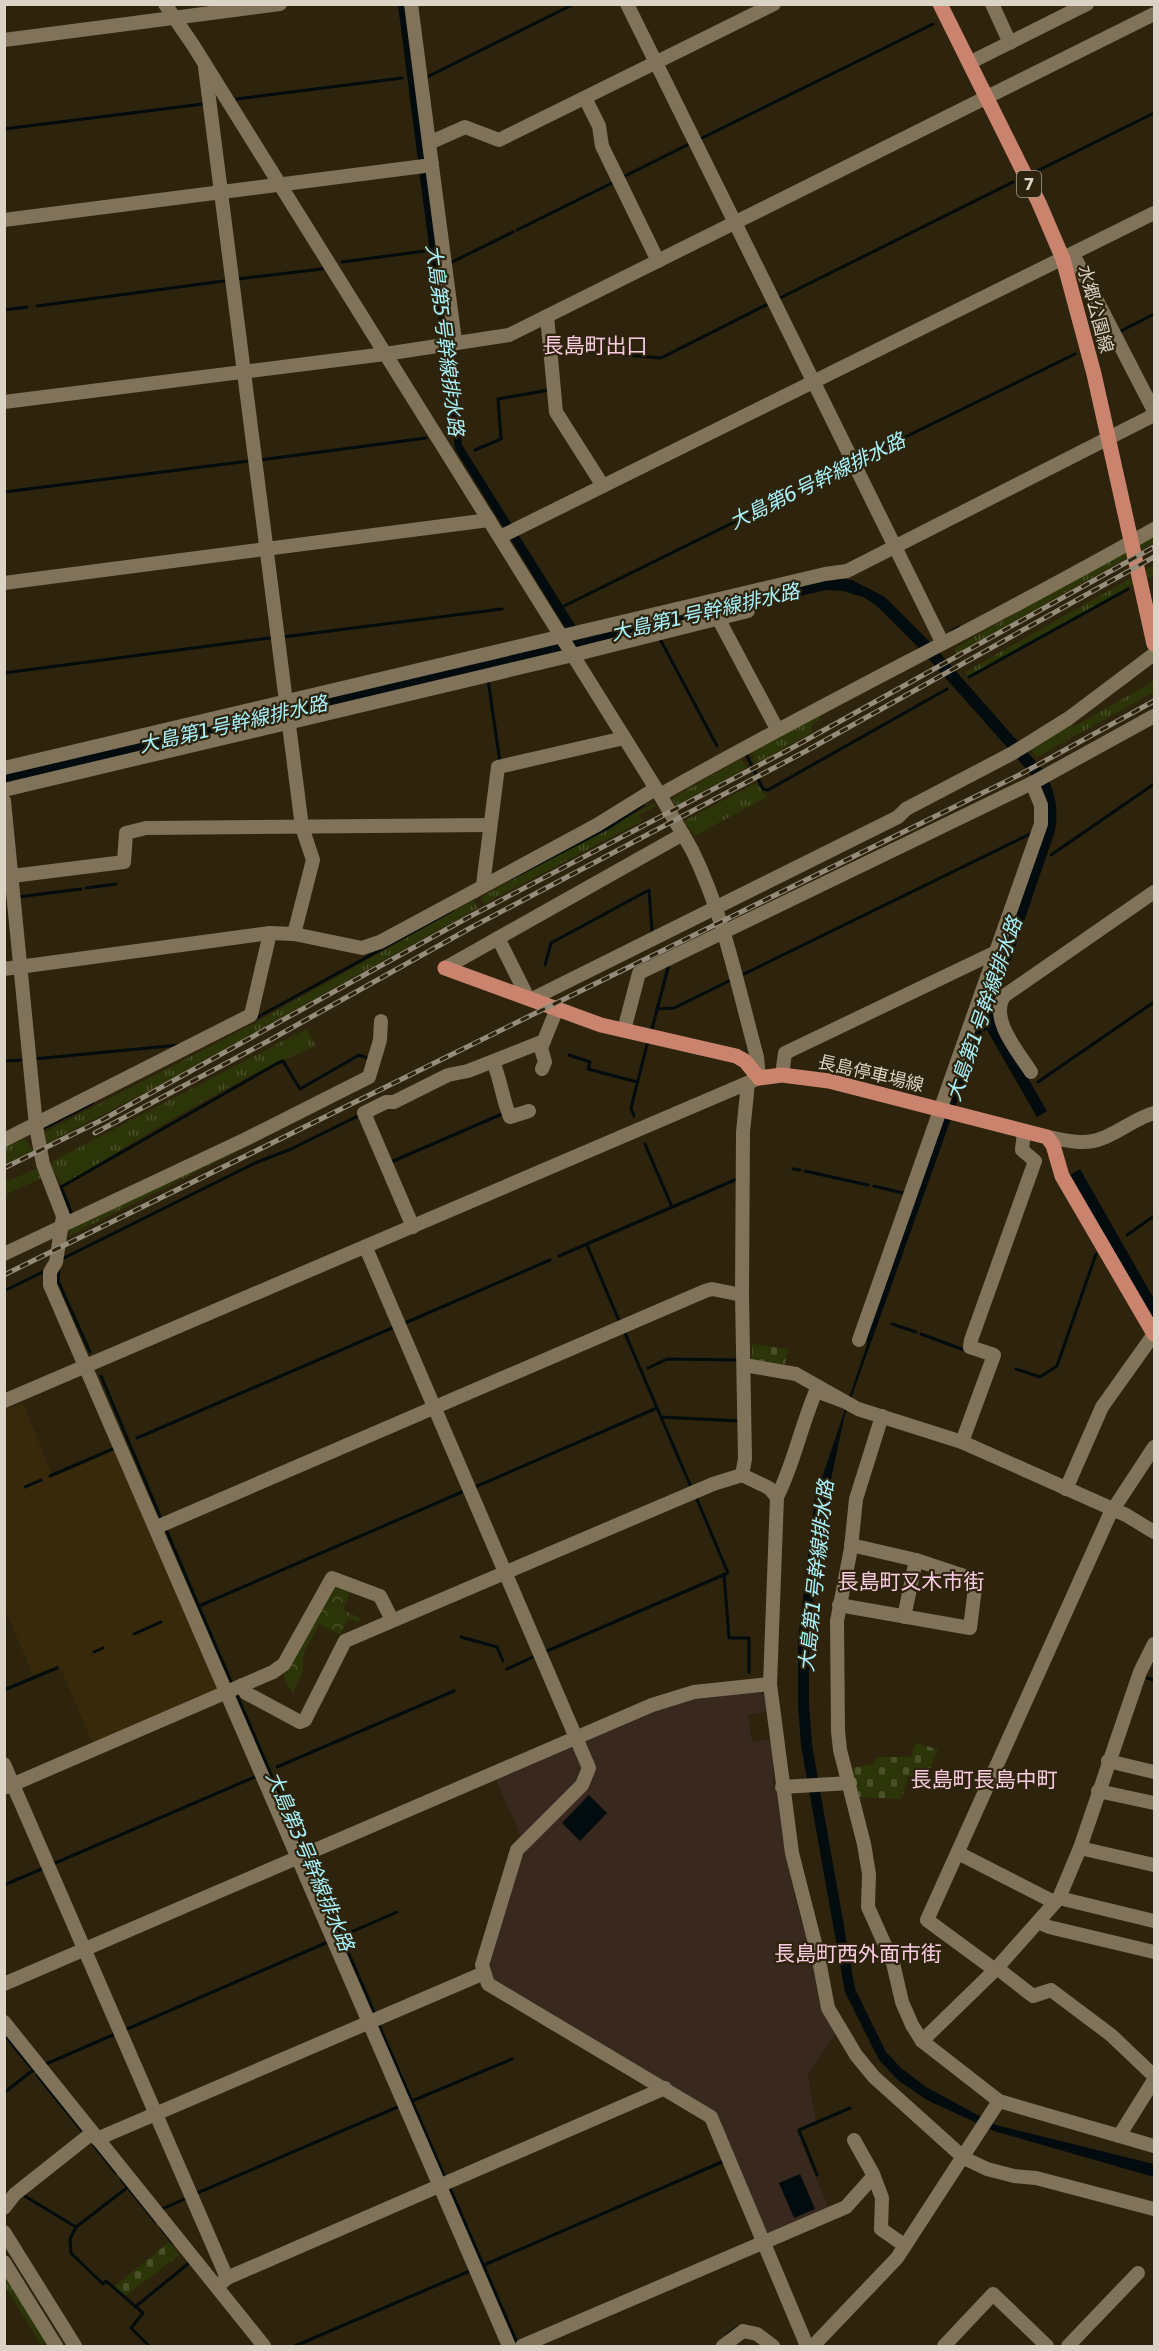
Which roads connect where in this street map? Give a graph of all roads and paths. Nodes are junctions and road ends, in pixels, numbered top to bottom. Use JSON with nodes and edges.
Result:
{"nodes":[{"id":1,"x":165,"y":4,"type":"edge"},
{"id":2,"x":280,"y":4,"type":"edge"},
{"id":3,"x":411,"y":4,"type":"edge"},
{"id":4,"x":627,"y":4,"type":"edge"},
{"id":5,"x":774,"y":4,"type":"edge"},
{"id":6,"x":940,"y":4,"type":"edge"},
{"id":7,"x":992,"y":4,"type":"edge"},
{"id":8,"x":1087,"y":4,"type":"edge"},
{"id":9,"x":197,"y":10,"type":"edge"},
{"id":10,"x":1155,"y":14,"type":"edge"},
{"id":11,"x":174,"y":18,"type":"junction"},
{"id":12,"x":4,"y":40,"type":"edge"},
{"id":13,"x":1010,"y":43,"type":"junction"},
{"id":14,"x":204,"y":63,"type":"junction"},
{"id":15,"x":656,"y":63,"type":"junction"},
{"id":16,"x":969,"y":63,"type":"junction"},
{"id":17,"x":986,"y":97,"type":"junction"},
{"id":18,"x":585,"y":98,"type":"junction"},
{"id":19,"x":429,"y":143,"type":"junction"},
{"id":20,"x":426,"y":165,"type":"junction"},
{"id":21,"x":281,"y":185,"type":"junction"},
{"id":22,"x":220,"y":193,"type":"junction"},
{"id":23,"x":1155,"y":213,"type":"edge"},
{"id":24,"x":4,"y":220,"type":"edge"},
{"id":25,"x":734,"y":222,"type":"junction"},
{"id":26,"x":1068,"y":256,"type":"junction"},
{"id":27,"x":658,"y":261,"type":"junction"},
{"id":28,"x":547,"y":316,"type":"junction"},
{"id":29,"x":449,"y":342,"type":"junction"},
{"id":30,"x":385,"y":354,"type":"junction"},
{"id":31,"x":243,"y":372,"type":"junction"},
{"id":32,"x":815,"y":382,"type":"junction"},
{"id":33,"x":4,"y":402,"type":"edge"},
{"id":34,"x":1155,"y":413,"type":"edge"},
{"id":35,"x":603,"y":486,"type":"junction"},
{"id":36,"x":489,"y":520,"type":"junction"},
{"id":37,"x":1155,"y":529,"type":"edge"},
{"id":38,"x":508,"y":533,"type":"junction"},
{"id":39,"x":896,"y":547,"type":"junction"},
{"id":40,"x":265,"y":549,"type":"junction"},
{"id":41,"x":4,"y":582,"type":"edge"},
{"id":42,"x":748,"y":611,"type":"dead end"},
{"id":43,"x":718,"y":618,"type":"junction"},
{"id":44,"x":569,"y":636,"type":"junction"},
{"id":45,"x":939,"y":644,"type":"junction"},
{"id":46,"x":1155,"y":644,"type":"edge"},
{"id":47,"x":573,"y":654,"type":"junction"},
{"id":48,"x":1155,"y":654,"type":"edge"},
{"id":49,"x":287,"y":711,"type":"junction"},
{"id":50,"x":1155,"y":716,"type":"edge"},
{"id":51,"x":777,"y":729,"type":"junction"},
{"id":52,"x":624,"y":738,"type":"junction"},
{"id":53,"x":4,"y":768,"type":"edge"},
{"id":54,"x":1034,"y":782,"type":"junction"},
{"id":55,"x":4,"y":790,"type":"edge"},
{"id":56,"x":658,"y":792,"type":"junction"},
{"id":57,"x":4,"y":801,"type":"edge"},
{"id":58,"x":490,"y":825,"type":"junction"},
{"id":59,"x":302,"y":827,"type":"junction"},
{"id":60,"x":683,"y":834,"type":"junction"},
{"id":61,"x":7,"y":877,"type":"edge"},
{"id":62,"x":483,"y":885,"type":"junction"},
{"id":63,"x":1155,"y":892,"type":"edge"},
{"id":64,"x":716,"y":907,"type":"junction"},
{"id":65,"x":723,"y":932,"type":"junction"},
{"id":66,"x":270,"y":933,"type":"junction"},
{"id":67,"x":294,"y":934,"type":"junction"},
{"id":68,"x":498,"y":938,"type":"junction"},
{"id":69,"x":996,"y":952,"type":"junction"},
{"id":70,"x":21,"y":967,"type":"junction"},
{"id":71,"x":445,"y":968,"type":"joint"},
{"id":72,"x":4,"y":969,"type":"edge"},
{"id":73,"x":985,"y":989,"type":"junction"},
{"id":74,"x":1002,"y":995,"type":"junction"},
{"id":75,"x":530,"y":998,"type":"junction"},
{"id":76,"x":556,"y":1011,"type":"junction"},
{"id":77,"x":381,"y":1021,"type":"dead end"},
{"id":78,"x":624,"y":1030,"type":"junction"},
{"id":79,"x":544,"y":1041,"type":"junction"},
{"id":80,"x":493,"y":1062,"type":"junction"},
{"id":81,"x":542,"y":1069,"type":"dead end"},
{"id":82,"x":1031,"y":1072,"type":"dead end"},
{"id":83,"x":782,"y":1075,"type":"junction"},
{"id":84,"x":753,"y":1080,"type":"junction"},
{"id":85,"x":941,"y":1109,"type":"junction"},
{"id":86,"x":529,"y":1112,"type":"dead end"},
{"id":87,"x":1155,"y":1113,"type":"edge"},
{"id":88,"x":36,"y":1126,"type":"junction"},
{"id":89,"x":1024,"y":1131,"type":"junction"},
{"id":90,"x":1047,"y":1137,"type":"junction"},
{"id":91,"x":4,"y":1140,"type":"edge"},
{"id":92,"x":63,"y":1225,"type":"junction"},
{"id":93,"x":413,"y":1227,"type":"junction"},
{"id":94,"x":366,"y":1248,"type":"junction"},
{"id":95,"x":4,"y":1254,"type":"edge"},
{"id":96,"x":741,"y":1295,"type":"junction"},
{"id":97,"x":1155,"y":1334,"type":"edge"},
{"id":98,"x":859,"y":1340,"type":"dead end"},
{"id":99,"x":744,"y":1365,"type":"junction"},
{"id":100,"x":87,"y":1366,"type":"junction"},
{"id":101,"x":4,"y":1401,"type":"edge"},
{"id":102,"x":848,"y":1404,"type":"junction"},
{"id":103,"x":433,"y":1408,"type":"junction"},
{"id":104,"x":882,"y":1416,"type":"junction"},
{"id":105,"x":962,"y":1442,"type":"junction"},
{"id":106,"x":1155,"y":1447,"type":"edge"},
{"id":107,"x":742,"y":1475,"type":"junction"},
{"id":108,"x":1066,"y":1490,"type":"junction"},
{"id":109,"x":777,"y":1497,"type":"junction"},
{"id":110,"x":1114,"y":1510,"type":"junction"},
{"id":111,"x":161,"y":1525,"type":"junction"},
{"id":112,"x":1155,"y":1532,"type":"edge"},
{"id":113,"x":851,"y":1545,"type":"junction"},
{"id":114,"x":916,"y":1560,"type":"junction"},
{"id":115,"x":504,"y":1572,"type":"junction"},
{"id":116,"x":839,"y":1605,"type":"junction"},
{"id":117,"x":904,"y":1617,"type":"junction"},
{"id":118,"x":392,"y":1620,"type":"junction"},
{"id":119,"x":1155,"y":1644,"type":"edge"},
{"id":120,"x":770,"y":1684,"type":"junction"},
{"id":121,"x":235,"y":1688,"type":"junction"},
{"id":122,"x":575,"y":1738,"type":"junction"},
{"id":123,"x":1108,"y":1761,"type":"junction"},
{"id":124,"x":4,"y":1764,"type":"edge"},
{"id":125,"x":1155,"y":1772,"type":"edge"},
{"id":126,"x":850,"y":1783,"type":"junction"},
{"id":127,"x":9,"y":1786,"type":"edge"},
{"id":128,"x":782,"y":1787,"type":"junction"},
{"id":129,"x":1098,"y":1791,"type":"junction"},
{"id":130,"x":1155,"y":1803,"type":"edge"},
{"id":131,"x":1080,"y":1848,"type":"junction"},
{"id":132,"x":958,"y":1853,"type":"junction"},
{"id":133,"x":304,"y":1855,"type":"junction"},
{"id":134,"x":1155,"y":1865,"type":"edge"},
{"id":135,"x":1056,"y":1900,"type":"junction"},
{"id":136,"x":1155,"y":1921,"type":"edge"},
{"id":137,"x":1038,"y":1922,"type":"junction"},
{"id":138,"x":84,"y":1949,"type":"junction"},
{"id":139,"x":1155,"y":1952,"type":"edge"},
{"id":140,"x":996,"y":1969,"type":"junction"},
{"id":141,"x":484,"y":1973,"type":"junction"},
{"id":142,"x":4,"y":1984,"type":"edge"},
{"id":143,"x":375,"y":2020,"type":"junction"},
{"id":144,"x":4,"y":2022,"type":"edge"},
{"id":145,"x":922,"y":2041,"type":"junction"},
{"id":146,"x":1155,"y":2078,"type":"edge"},
{"id":147,"x":665,"y":2088,"type":"junction"},
{"id":148,"x":997,"y":2105,"type":"junction"},
{"id":149,"x":156,"y":2114,"type":"junction"},
{"id":150,"x":95,"y":2136,"type":"junction"},
{"id":151,"x":1119,"y":2136,"type":"junction"},
{"id":152,"x":854,"y":2140,"type":"dead end"},
{"id":153,"x":1155,"y":2146,"type":"edge"},
{"id":154,"x":964,"y":2158,"type":"junction"},
{"id":155,"x":872,"y":2178,"type":"junction"},
{"id":156,"x":445,"y":2184,"type":"junction"},
{"id":157,"x":4,"y":2208,"type":"edge"},
{"id":158,"x":1155,"y":2209,"type":"edge"},
{"id":159,"x":4,"y":2232,"type":"edge"},
{"id":160,"x":763,"y":2242,"type":"junction"},
{"id":161,"x":904,"y":2245,"type":"junction"},
{"id":162,"x":4,"y":2262,"type":"edge"},
{"id":163,"x":1137,"y":2272,"type":"dead end"},
{"id":164,"x":222,"y":2283,"type":"junction"},
{"id":165,"x":553,"y":2340,"type":"edge"},
{"id":166,"x":56,"y":2346,"type":"edge"},
{"id":167,"x":75,"y":2346,"type":"edge"},
{"id":168,"x":264,"y":2346,"type":"edge"},
{"id":169,"x":509,"y":2346,"type":"edge"},
{"id":170,"x":523,"y":2346,"type":"edge"},
{"id":171,"x":723,"y":2346,"type":"edge"},
{"id":172,"x":773,"y":2346,"type":"edge"},
{"id":173,"x":807,"y":2346,"type":"edge"},
{"id":174,"x":813,"y":2346,"type":"edge"},
{"id":175,"x":944,"y":2346,"type":"edge"},
{"id":176,"x":1047,"y":2346,"type":"edge"},
{"id":177,"x":1068,"y":2346,"type":"edge"}],
"edges":[{"from":1,"to":11,"type":"street"},
{"from":2,"to":9,"type":"street"},
{"from":3,"to":19,"type":"street"},
{"from":4,"to":15,"type":"street"},
{"from":5,"to":15,"type":"street"},
{"from":6,"to":16,"type":"main road","name":"水郷公園線","number":"7"},
{"from":7,"to":13,"type":"street"},
{"from":8,"to":13,"type":"street"},
{"from":9,"to":11,"type":"street"},
{"from":10,"to":17,"type":"street"},
{"from":11,"to":12,"type":"street"},
{"from":11,"to":14,"type":"street"},
{"from":13,"to":16,"type":"street"},
{"from":14,"to":21,"type":"street"},
{"from":14,"to":22,"type":"street"},
{"from":15,"to":18,"type":"street"},
{"from":15,"to":25,"type":"street"},
{"from":16,"to":17,"type":"main road","name":"水郷公園線","number":"7"},
{"from":17,"to":25,"type":"street"},
{"from":17,"to":26,"type":"main road","name":"水郷公園線","number":"7"},
{"from":18,"to":19,"type":"street"},
{"from":18,"to":27,"type":"street"},
{"from":19,"to":20,"type":"street"},
{"from":20,"to":21,"type":"street"},
{"from":20,"to":29,"type":"street"},
{"from":21,"to":22,"type":"street"},
{"from":21,"to":30,"type":"street"},
{"from":22,"to":24,"type":"street"},
{"from":22,"to":31,"type":"street"},
{"from":23,"to":26,"type":"street"},
{"from":25,"to":27,"type":"street"},
{"from":25,"to":32,"type":"street"},
{"from":26,"to":32,"type":"street"},
{"from":26,"to":34,"type":"street"},
{"from":26,"to":46,"type":"main road","name":"水郷公園線","number":"7"},
{"from":27,"to":28,"type":"street"},
{"from":28,"to":29,"type":"street"},
{"from":28,"to":35,"type":"street"},
{"from":29,"to":30,"type":"street"},
{"from":30,"to":31,"type":"street"},
{"from":30,"to":36,"type":"street"},
{"from":31,"to":33,"type":"street"},
{"from":31,"to":40,"type":"street"},
{"from":32,"to":35,"type":"street"},
{"from":32,"to":39,"type":"street"},
{"from":34,"to":39,"type":"street"},
{"from":35,"to":38,"type":"street"},
{"from":36,"to":38,"type":"street"},
{"from":36,"to":40,"type":"street"},
{"from":37,"to":45,"type":"street"},
{"from":38,"to":44,"type":"street"},
{"from":39,"to":44,"type":"street"},
{"from":39,"to":45,"type":"street"},
{"from":40,"to":41,"type":"street"},
{"from":40,"to":49,"type":"street"},
{"from":42,"to":43,"type":"street"},
{"from":43,"to":47,"type":"street"},
{"from":43,"to":51,"type":"street"},
{"from":44,"to":47,"type":"street"},
{"from":44,"to":49,"type":"street"},
{"from":45,"to":51,"type":"street"},
{"from":47,"to":49,"type":"street"},
{"from":47,"to":52,"type":"street"},
{"from":48,"to":64,"type":"street"},
{"from":49,"to":53,"type":"street"},
{"from":49,"to":55,"type":"street"},
{"from":49,"to":59,"type":"street"},
{"from":50,"to":54,"type":"street"},
{"from":51,"to":56,"type":"street"},
{"from":52,"to":56,"type":"street"},
{"from":52,"to":58,"type":"street"},
{"from":54,"to":65,"type":"street"},
{"from":54,"to":69,"type":"street"},
{"from":56,"to":60,"type":"street"},
{"from":56,"to":62,"type":"street"},
{"from":57,"to":61,"type":"street"},
{"from":58,"to":59,"type":"street"},
{"from":58,"to":62,"type":"street"},
{"from":59,"to":61,"type":"street"},
{"from":59,"to":67,"type":"street"},
{"from":60,"to":64,"type":"street"},
{"from":60,"to":68,"type":"street"},
{"from":61,"to":70,"type":"street"},
{"from":62,"to":67,"type":"street"},
{"from":63,"to":74,"type":"street"},
{"from":64,"to":65,"type":"street"},
{"from":64,"to":75,"type":"street"},
{"from":65,"to":78,"type":"street"},
{"from":65,"to":84,"type":"street"},
{"from":66,"to":67,"type":"street"},
{"from":66,"to":70,"type":"street"},
{"from":66,"to":88,"type":"street"},
{"from":68,"to":71,"type":"street"},
{"from":68,"to":75,"type":"street"},
{"from":69,"to":73,"type":"street"},
{"from":69,"to":83,"type":"street"},
{"from":70,"to":72,"type":"street"},
{"from":70,"to":88,"type":"street"},
{"from":71,"to":75,"type":"main road"},
{"from":73,"to":74,"type":"street"},
{"from":73,"to":85,"type":"street"},
{"from":74,"to":82,"type":"street"},
{"from":75,"to":76,"type":"main road"},
{"from":76,"to":78,"type":"main road"},
{"from":76,"to":79,"type":"street"},
{"from":77,"to":92,"type":"street"},
{"from":78,"to":84,"type":"main road"},
{"from":79,"to":80,"type":"street"},
{"from":79,"to":81,"type":"street"},
{"from":80,"to":86,"type":"street"},
{"from":80,"to":93,"type":"street"},
{"from":83,"to":84,"type":"main road","name":"長島停車場線"},
{"from":83,"to":85,"type":"main road","name":"長島停車場線"},
{"from":84,"to":93,"type":"street"},
{"from":84,"to":96,"type":"street"},
{"from":85,"to":89,"type":"main road","name":"長島停車場線"},
{"from":85,"to":98,"type":"street"},
{"from":87,"to":90,"type":"street"},
{"from":88,"to":91,"type":"street"},
{"from":88,"to":92,"type":"street"},
{"from":89,"to":90,"type":"main road","name":"長島停車場線"},
{"from":89,"to":105,"type":"street"},
{"from":90,"to":97,"type":"main road"},
{"from":92,"to":95,"type":"street"},
{"from":92,"to":100,"type":"street"},
{"from":93,"to":94,"type":"street"},
{"from":94,"to":100,"type":"street"},
{"from":94,"to":103,"type":"street"},
{"from":96,"to":99,"type":"street"},
{"from":96,"to":103,"type":"street"},
{"from":97,"to":108,"type":"street"},
{"from":99,"to":102,"type":"street"},
{"from":99,"to":107,"type":"street"},
{"from":100,"to":101,"type":"street"},
{"from":100,"to":111,"type":"street"},
{"from":102,"to":104,"type":"street"},
{"from":102,"to":109,"type":"street"},
{"from":103,"to":111,"type":"street"},
{"from":103,"to":115,"type":"street"},
{"from":104,"to":105,"type":"street"},
{"from":104,"to":113,"type":"street"},
{"from":105,"to":108,"type":"street"},
{"from":106,"to":110,"type":"street"},
{"from":107,"to":109,"type":"street"},
{"from":107,"to":115,"type":"street"},
{"from":108,"to":110,"type":"street"},
{"from":109,"to":120,"type":"street"},
{"from":110,"to":112,"type":"street"},
{"from":110,"to":132,"type":"street"},
{"from":111,"to":121,"type":"street"},
{"from":113,"to":114,"type":"street"},
{"from":113,"to":116,"type":"street"},
{"from":114,"to":117,"type":"street"},
{"from":114,"to":117,"type":"street"},
{"from":115,"to":118,"type":"street"},
{"from":115,"to":122,"type":"street"},
{"from":116,"to":117,"type":"street"},
{"from":116,"to":126,"type":"street"},
{"from":118,"to":121,"type":"street"},
{"from":118,"to":121,"type":"street"},
{"from":119,"to":123,"type":"street"},
{"from":120,"to":122,"type":"street"},
{"from":120,"to":128,"type":"street"},
{"from":121,"to":127,"type":"street"},
{"from":121,"to":133,"type":"street"},
{"from":122,"to":133,"type":"street"},
{"from":122,"to":141,"type":"street"},
{"from":123,"to":125,"type":"street"},
{"from":123,"to":129,"type":"street"},
{"from":124,"to":127,"type":"street"},
{"from":126,"to":128,"type":"street"},
{"from":126,"to":145,"type":"street"},
{"from":127,"to":138,"type":"street"},
{"from":128,"to":154,"type":"street"},
{"from":129,"to":130,"type":"street"},
{"from":129,"to":131,"type":"street"},
{"from":131,"to":134,"type":"street"},
{"from":131,"to":135,"type":"street"},
{"from":132,"to":135,"type":"street"},
{"from":132,"to":140,"type":"street"},
{"from":133,"to":138,"type":"street"},
{"from":133,"to":143,"type":"street"},
{"from":135,"to":136,"type":"street"},
{"from":135,"to":137,"type":"street"},
{"from":137,"to":139,"type":"street"},
{"from":137,"to":140,"type":"street"},
{"from":138,"to":142,"type":"street"},
{"from":138,"to":149,"type":"street"},
{"from":140,"to":145,"type":"street"},
{"from":140,"to":146,"type":"street"},
{"from":141,"to":143,"type":"street"},
{"from":141,"to":147,"type":"street"},
{"from":143,"to":149,"type":"street"},
{"from":143,"to":156,"type":"street"},
{"from":144,"to":150,"type":"street"},
{"from":145,"to":148,"type":"street"},
{"from":146,"to":151,"type":"street"},
{"from":147,"to":156,"type":"street"},
{"from":147,"to":160,"type":"street"},
{"from":148,"to":151,"type":"street"},
{"from":148,"to":154,"type":"street"},
{"from":149,"to":150,"type":"street"},
{"from":149,"to":164,"type":"street"},
{"from":150,"to":157,"type":"street"},
{"from":150,"to":164,"type":"street"},
{"from":151,"to":153,"type":"street"},
{"from":152,"to":155,"type":"street"},
{"from":154,"to":158,"type":"street"},
{"from":154,"to":161,"type":"street"},
{"from":155,"to":160,"type":"street"},
{"from":155,"to":161,"type":"street"},
{"from":156,"to":164,"type":"street"},
{"from":156,"to":169,"type":"street"},
{"from":159,"to":167,"type":"street"},
{"from":160,"to":165,"type":"street"},
{"from":160,"to":173,"type":"street"},
{"from":161,"to":174,"type":"street"},
{"from":162,"to":166,"type":"street"},
{"from":163,"to":177,"type":"street"},
{"from":164,"to":168,"type":"street"},
{"from":165,"to":170,"type":"street"},
{"from":171,"to":172,"type":"street"},
{"from":175,"to":176,"type":"street"}]}
